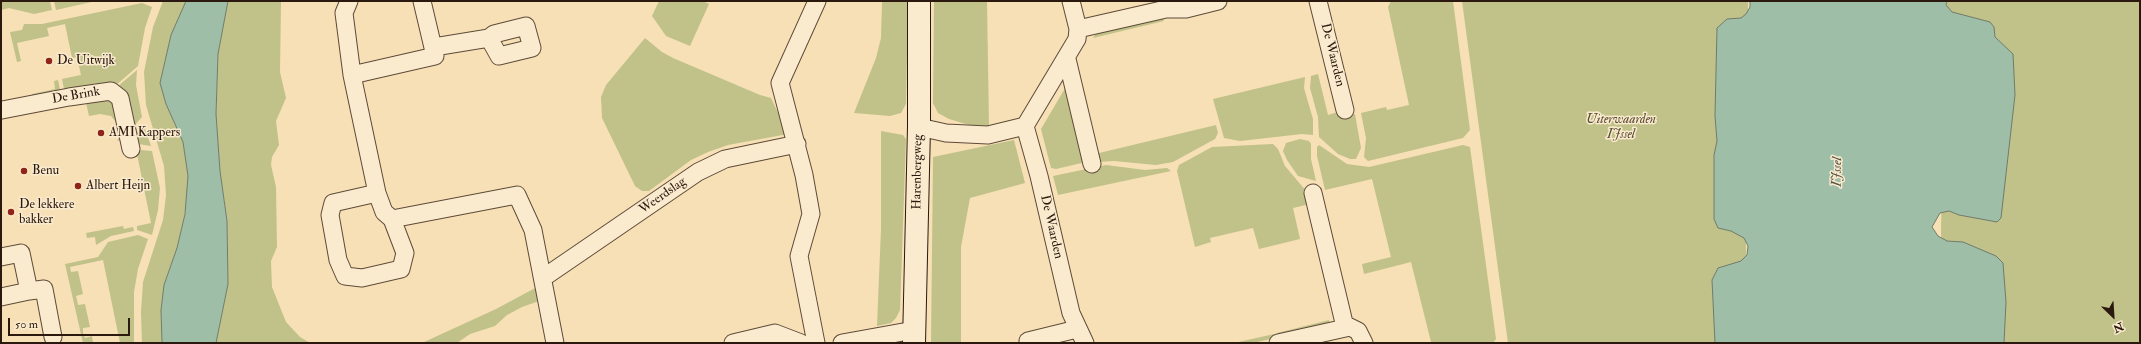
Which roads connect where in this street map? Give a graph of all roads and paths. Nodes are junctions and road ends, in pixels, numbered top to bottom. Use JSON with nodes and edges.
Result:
{"nodes":[{"id":1,"x":349,"y":1,"type":"edge"},
{"id":2,"x":422,"y":1,"type":"edge"},
{"id":3,"x":817,"y":1,"type":"edge"},
{"id":4,"x":919,"y":1,"type":"edge"},
{"id":5,"x":1071,"y":1,"type":"edge"},
{"id":6,"x":1218,"y":1,"type":"edge"},
{"id":7,"x":1318,"y":1,"type":"edge"},
{"id":8,"x":1078,"y":29,"type":"junction"},
{"id":9,"x":489,"y":38,"type":"dead end"},
{"id":10,"x":434,"y":47,"type":"junction"},
{"id":11,"x":1067,"y":59,"type":"junction"},
{"id":12,"x":352,"y":74,"type":"junction"},
{"id":13,"x":1345,"y":110,"type":"dead end"},
{"id":14,"x":1,"y":111,"type":"edge"},
{"id":15,"x":1025,"y":126,"type":"junction"},
{"id":16,"x":919,"y":127,"type":"junction"},
{"id":17,"x":797,"y":144,"type":"junction"},
{"id":18,"x":131,"y":149,"type":"dead end"},
{"id":19,"x":1092,"y":164,"type":"dead end"},
{"id":20,"x":376,"y":193,"type":"junction"},
{"id":21,"x":1313,"y":193,"type":"dead end"},
{"id":22,"x":392,"y":219,"type":"junction"},
{"id":23,"x":1,"y":257,"type":"edge"},
{"id":24,"x":543,"y":278,"type":"junction"},
{"id":25,"x":29,"y":291,"type":"junction"},
{"id":26,"x":1,"y":297,"type":"edge"},
{"id":27,"x":1345,"y":327,"type":"junction"},
{"id":28,"x":1081,"y":336,"type":"edge"},
{"id":29,"x":53,"y":337,"type":"dead end"},
{"id":30,"x":914,"y":337,"type":"edge"},
{"id":31,"x":555,"y":343,"type":"edge"},
{"id":32,"x":733,"y":343,"type":"edge"},
{"id":33,"x":801,"y":343,"type":"edge"},
{"id":34,"x":816,"y":343,"type":"edge"},
{"id":35,"x":842,"y":343,"type":"edge"},
{"id":36,"x":1029,"y":343,"type":"edge"},
{"id":37,"x":1278,"y":343,"type":"edge"},
{"id":38,"x":1364,"y":343,"type":"edge"}],
"edges":[{"from":1,"to":12,"type":"street"},
{"from":2,"to":10,"type":"street"},
{"from":3,"to":17,"type":"street"},
{"from":4,"to":16,"type":"street","name":"Harenbergweg"},
{"from":5,"to":8,"type":"street"},
{"from":6,"to":8,"type":"street"},
{"from":7,"to":13,"type":"street","name":"De Waarden"},
{"from":8,"to":11,"type":"street"},
{"from":9,"to":10,"type":"street"},
{"from":10,"to":12,"type":"street"},
{"from":11,"to":15,"type":"street"},
{"from":11,"to":19,"type":"street"},
{"from":12,"to":20,"type":"street"},
{"from":14,"to":18,"type":"street","name":"De Brink"},
{"from":15,"to":16,"type":"street"},
{"from":15,"to":28,"type":"street","name":"De Waarden"},
{"from":16,"to":30,"type":"street","name":"Harenbergweg"},
{"from":17,"to":24,"type":"street","name":"Weerdslag"},
{"from":17,"to":34,"type":"street"},
{"from":20,"to":22,"type":"street"},
{"from":20,"to":22,"type":"street"},
{"from":21,"to":27,"type":"street"},
{"from":22,"to":24,"type":"street"},
{"from":23,"to":25,"type":"street"},
{"from":24,"to":31,"type":"street"},
{"from":25,"to":26,"type":"street"},
{"from":25,"to":29,"type":"street"},
{"from":27,"to":37,"type":"street"},
{"from":27,"to":38,"type":"street"},
{"from":28,"to":36,"type":"street","name":"De Waarden"},
{"from":30,"to":35,"type":"street"},
{"from":32,"to":33,"type":"street"}]}
